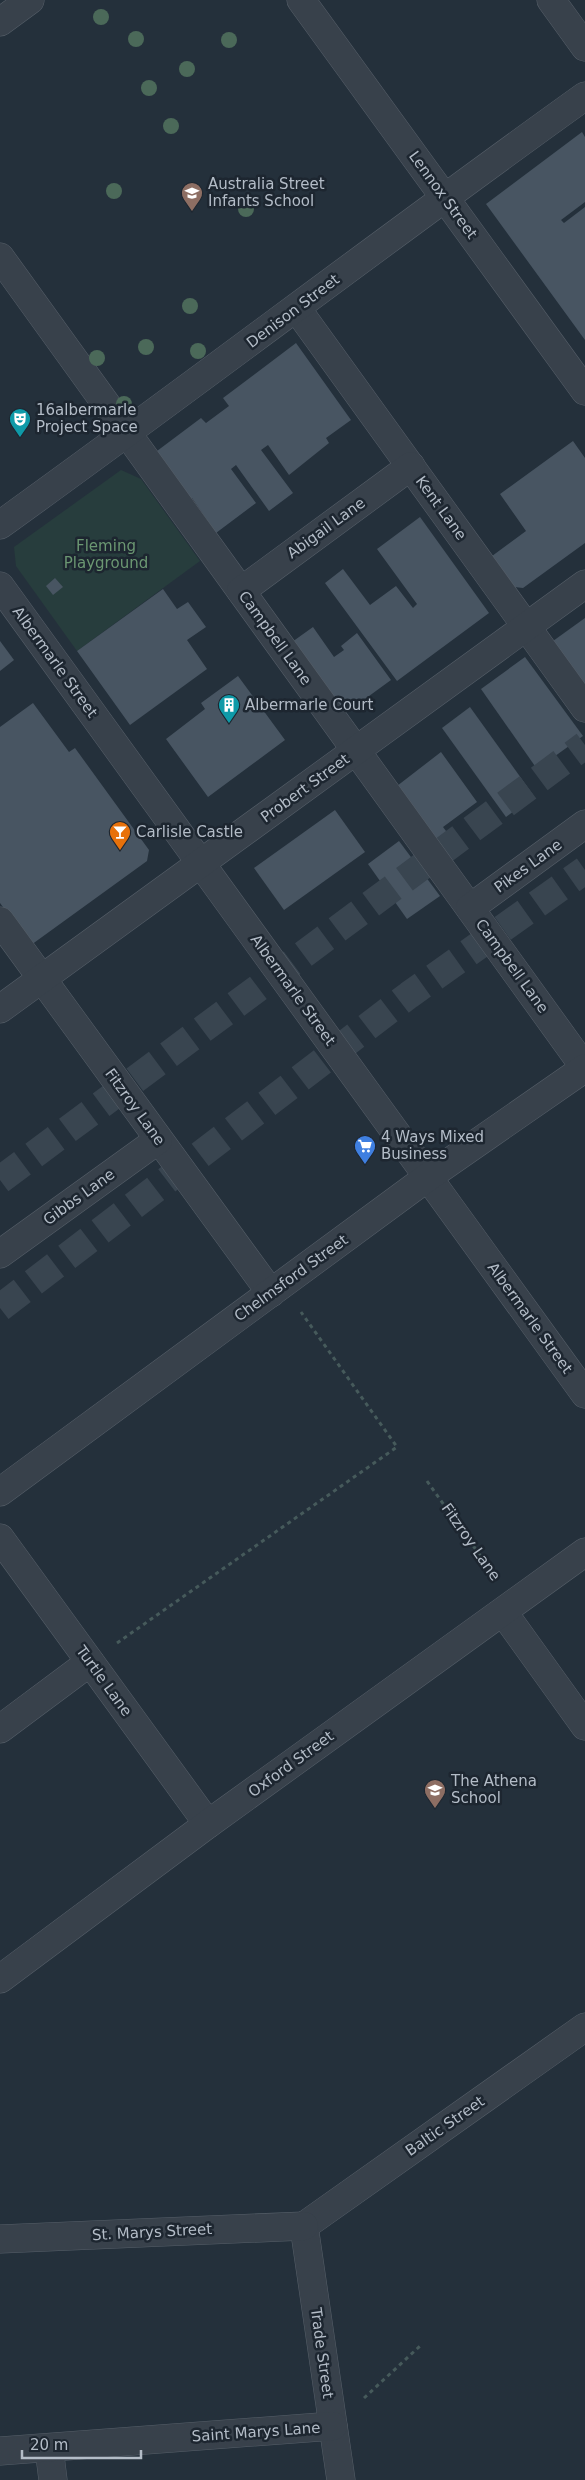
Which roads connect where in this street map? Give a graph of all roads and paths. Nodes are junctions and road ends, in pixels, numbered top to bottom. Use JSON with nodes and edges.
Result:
{"nodes":[{"id":1,"x":30,"y":0,"type":"edge"},
{"id":2,"x":301,"y":0,"type":"edge"},
{"id":3,"x":550,"y":0,"type":"edge"},
{"id":4,"x":0,"y":22,"type":"edge"},
{"id":5,"x":585,"y":48,"type":"edge"},
{"id":6,"x":585,"y":96,"type":"edge"},
{"id":7,"x":444,"y":197,"type":"junction"},
{"id":8,"x":0,"y":257,"type":"edge"},
{"id":9,"x":298,"y":309,"type":"junction"},
{"id":10,"x":585,"y":391,"type":"edge"},
{"id":11,"x":128,"y":433,"type":"junction"},
{"id":12,"x":411,"y":466,"type":"junction"},
{"id":13,"x":0,"y":526,"type":"edge"},
{"id":14,"x":585,"y":584,"type":"edge"},
{"id":15,"x":0,"y":586,"type":"edge"},
{"id":16,"x":241,"y":591,"type":"junction"},
{"id":17,"x":526,"y":627,"type":"junction"},
{"id":18,"x":585,"y":708,"type":"edge"},
{"id":19,"x":356,"y":750,"type":"junction"},
{"id":20,"x":585,"y":824,"type":"edge"},
{"id":21,"x":201,"y":863,"type":"junction"},
{"id":22,"x":470,"y":908,"type":"junction"},
{"id":23,"x":0,"y":921,"type":"edge"},
{"id":24,"x":42,"y":978,"type":"junction"},
{"id":25,"x":0,"y":1008,"type":"edge"},
{"id":26,"x":585,"y":1068,"type":"edge"},
{"id":27,"x":158,"y":1140,"type":"junction"},
{"id":28,"x":428,"y":1177,"type":"junction"},
{"id":29,"x":0,"y":1254,"type":"edge"},
{"id":30,"x":276,"y":1289,"type":"junction"},
{"id":31,"x":585,"y":1394,"type":"edge"},
{"id":32,"x":427,"y":1481,"type":"dead end"},
{"id":33,"x":0,"y":1492,"type":"edge"},
{"id":34,"x":0,"y":1538,"type":"edge"},
{"id":35,"x":585,"y":1552,"type":"edge"},
{"id":36,"x":509,"y":1608,"type":"junction"},
{"id":37,"x":90,"y":1662,"type":"junction"},
{"id":38,"x":585,"y":1726,"type":"edge"},
{"id":39,"x":0,"y":1729,"type":"edge"},
{"id":40,"x":208,"y":1824,"type":"junction"},
{"id":41,"x":0,"y":1979,"type":"edge"},
{"id":42,"x":585,"y":2027,"type":"edge"},
{"id":43,"x":304,"y":2226,"type":"junction"},
{"id":44,"x":0,"y":2239,"type":"edge"},
{"id":45,"x":420,"y":2346,"type":"dead end"},
{"id":46,"x":333,"y":2426,"type":"junction"},
{"id":47,"x":49,"y":2448,"type":"junction"},
{"id":48,"x":0,"y":2452,"type":"edge"},
{"id":49,"x":53,"y":2480,"type":"edge"},
{"id":50,"x":341,"y":2480,"type":"edge"}],
"edges":[{"from":1,"to":4,"type":"street"},
{"from":2,"to":7,"type":"street","name":"Lennox Street"},
{"from":3,"to":5,"type":"street"},
{"from":6,"to":7,"type":"street","name":"Denison Street"},
{"from":7,"to":9,"type":"street","name":"Denison Street"},
{"from":7,"to":10,"type":"street","name":"Lennox Street"},
{"from":8,"to":11,"type":"street","name":"Campbell Lane"},
{"from":9,"to":11,"type":"street","name":"Denison Street"},
{"from":9,"to":12,"type":"street","name":"Kent Lane"},
{"from":11,"to":13,"type":"street","name":"Denison Street"},
{"from":11,"to":16,"type":"street","name":"Campbell Lane"},
{"from":12,"to":16,"type":"street","name":"Abigail Lane"},
{"from":12,"to":17,"type":"street","name":"Kent Lane"},
{"from":14,"to":17,"type":"street","name":"Probert Street"},
{"from":15,"to":21,"type":"street","name":"Albermarle Street"},
{"from":16,"to":19,"type":"street","name":"Campbell Lane"},
{"from":17,"to":18,"type":"street","name":"Kent Lane"},
{"from":17,"to":19,"type":"street","name":"Probert Street"},
{"from":19,"to":21,"type":"street","name":"Probert Street"},
{"from":19,"to":22,"type":"street","name":"Campbell Lane"},
{"from":20,"to":22,"type":"street","name":"Pikes Lane"},
{"from":21,"to":24,"type":"street","name":"Probert Street"},
{"from":21,"to":28,"type":"street","name":"Albermarle Street"},
{"from":22,"to":26,"type":"street","name":"Campbell Lane"},
{"from":23,"to":24,"type":"street","name":"Fitzroy Lane"},
{"from":24,"to":25,"type":"street","name":"Probert Street"},
{"from":24,"to":27,"type":"street","name":"Fitzroy Lane"},
{"from":26,"to":28,"type":"street","name":"Chelmsford Street"},
{"from":27,"to":29,"type":"street","name":"Gibbs Lane"},
{"from":27,"to":30,"type":"street","name":"Fitzroy Lane"},
{"from":28,"to":30,"type":"street","name":"Chelmsford Street"},
{"from":28,"to":31,"type":"street","name":"Albermarle Street"},
{"from":30,"to":33,"type":"street","name":"Chelmsford Street"},
{"from":30,"to":37,"type":"path"},
{"from":32,"to":36,"type":"path","name":"Fitzroy Lane"},
{"from":34,"to":37,"type":"street","name":"Turtle Lane"},
{"from":35,"to":36,"type":"street","name":"Oxford Street"},
{"from":36,"to":38,"type":"street"},
{"from":36,"to":40,"type":"street","name":"Oxford Street"},
{"from":37,"to":39,"type":"street"},
{"from":37,"to":40,"type":"street","name":"Turtle Lane"},
{"from":40,"to":41,"type":"street","name":"Oxford Street"},
{"from":42,"to":43,"type":"street","name":"Baltic Street"},
{"from":43,"to":44,"type":"street","name":"St. Marys Street"},
{"from":43,"to":46,"type":"street","name":"Trade Street"},
{"from":45,"to":46,"type":"path"},
{"from":46,"to":47,"type":"street","name":"Saint Marys Lane"},
{"from":46,"to":50,"type":"street","name":"Trade Street"},
{"from":47,"to":48,"type":"street","name":"Saint Marys Lane"},
{"from":47,"to":49,"type":"street"}]}
